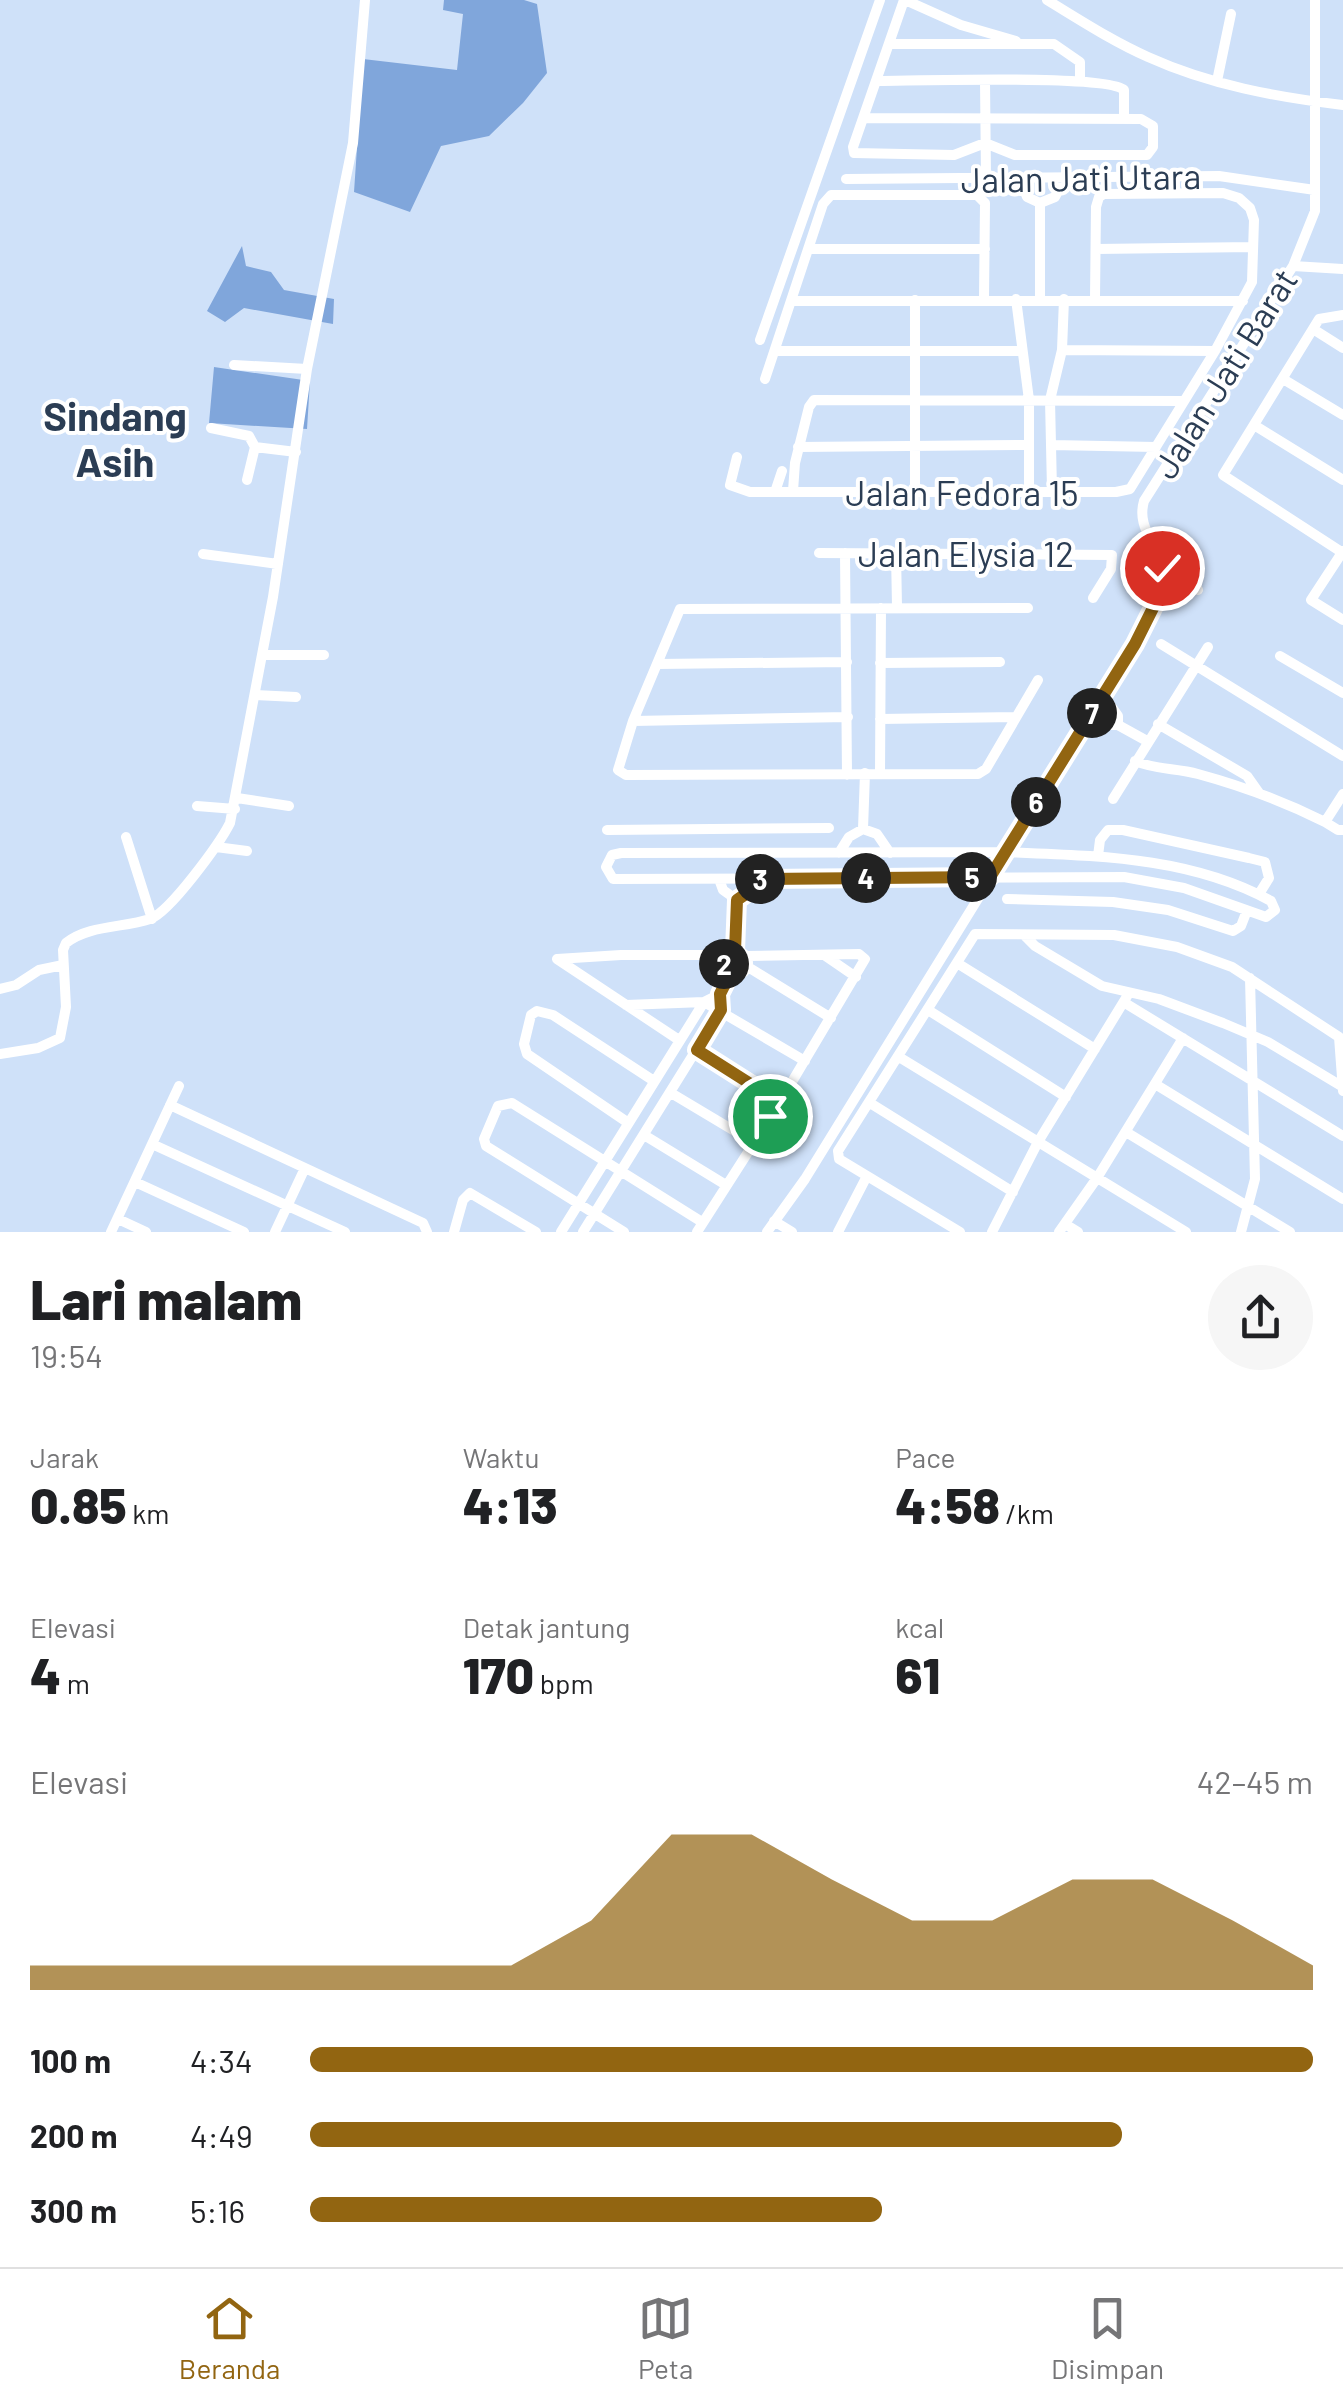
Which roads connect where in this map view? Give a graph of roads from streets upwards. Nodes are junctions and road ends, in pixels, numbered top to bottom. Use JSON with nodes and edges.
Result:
{"nodes":[{"id":1,"x":364,"y":0,"type":"edge"},
{"id":2,"x":880,"y":0,"type":"edge"},
{"id":3,"x":904,"y":0,"type":"edge"},
{"id":4,"x":1047,"y":0,"type":"edge"},
{"id":5,"x":1315,"y":0,"type":"edge"},
{"id":6,"x":1231,"y":14,"type":"dead end"},
{"id":7,"x":889,"y":44,"type":"junction"},
{"id":8,"x":1028,"y":44,"type":"junction"},
{"id":9,"x":876,"y":81,"type":"junction"},
{"id":10,"x":985,"y":81,"type":"junction"},
{"id":11,"x":1080,"y":81,"type":"junction"},
{"id":12,"x":1217,"y":81,"type":"junction"},
{"id":13,"x":1314,"y":102,"type":"junction"},
{"id":14,"x":1343,"y":105,"type":"edge"},
{"id":15,"x":1124,"y":117,"type":"junction"},
{"id":16,"x":863,"y":118,"type":"junction"},
{"id":17,"x":985,"y":118,"type":"junction"},
{"id":18,"x":985,"y":143,"type":"junction"},
{"id":19,"x":986,"y":178,"type":"junction"},
{"id":20,"x":1019,"y":178,"type":"junction"},
{"id":21,"x":1065,"y":178,"type":"junction"},
{"id":22,"x":846,"y":179,"type":"dead end"},
{"id":23,"x":1315,"y":190,"type":"junction"},
{"id":24,"x":1040,"y":202,"type":"junction"},
{"id":25,"x":1253,"y":247,"type":"junction"},
{"id":26,"x":809,"y":249,"type":"junction"},
{"id":27,"x":985,"y":249,"type":"junction"},
{"id":28,"x":1096,"y":250,"type":"junction"},
{"id":29,"x":1293,"y":266,"type":"junction"},
{"id":30,"x":1341,"y":268,"type":"edge"},
{"id":31,"x":984,"y":299,"type":"junction"},
{"id":32,"x":1016,"y":299,"type":"junction"},
{"id":33,"x":1040,"y":299,"type":"junction"},
{"id":34,"x":1064,"y":299,"type":"junction"},
{"id":35,"x":1095,"y":299,"type":"junction"},
{"id":36,"x":915,"y":300,"type":"junction"},
{"id":37,"x":793,"y":301,"type":"junction"},
{"id":38,"x":1243,"y":301,"type":"junction"},
{"id":39,"x":1343,"y":315,"type":"edge"},
{"id":40,"x":1313,"y":329,"type":"junction"},
{"id":41,"x":760,"y":340,"type":"dead end"},
{"id":42,"x":1343,"y":348,"type":"edge"},
{"id":43,"x":1062,"y":350,"type":"junction"},
{"id":44,"x":776,"y":351,"type":"junction"},
{"id":45,"x":1020,"y":351,"type":"junction"},
{"id":46,"x":1214,"y":351,"type":"junction"},
{"id":47,"x":916,"y":352,"type":"junction"},
{"id":48,"x":234,"y":365,"type":"dead end"},
{"id":49,"x":307,"y":370,"type":"junction"},
{"id":50,"x":1283,"y":378,"type":"junction"},
{"id":51,"x":765,"y":379,"type":"dead end"},
{"id":52,"x":917,"y":399,"type":"junction"},
{"id":53,"x":1029,"y":400,"type":"junction"},
{"id":54,"x":1050,"y":400,"type":"junction"},
{"id":55,"x":1184,"y":400,"type":"junction"},
{"id":56,"x":1343,"y":415,"type":"edge"},
{"id":57,"x":1254,"y":425,"type":"junction"},
{"id":58,"x":210,"y":428,"type":"dead end"},
{"id":59,"x":916,"y":446,"type":"junction"},
{"id":60,"x":1029,"y":446,"type":"junction"},
{"id":61,"x":1051,"y":446,"type":"junction"},
{"id":62,"x":1156,"y":446,"type":"junction"},
{"id":63,"x":255,"y":447,"type":"junction"},
{"id":64,"x":798,"y":447,"type":"junction"},
{"id":65,"x":296,"y":452,"type":"junction"},
{"id":66,"x":736,"y":458,"type":"dead end"},
{"id":67,"x":782,"y":471,"type":"dead end"},
{"id":68,"x":247,"y":480,"type":"dead end"},
{"id":69,"x":1343,"y":480,"type":"edge"},
{"id":70,"x":1029,"y":490,"type":"junction"},
{"id":71,"x":1052,"y":490,"type":"junction"},
{"id":72,"x":775,"y":492,"type":"junction"},
{"id":73,"x":793,"y":492,"type":"junction"},
{"id":74,"x":915,"y":492,"type":"junction"},
{"id":75,"x":1343,"y":552,"type":"edge"},
{"id":76,"x":819,"y":553,"type":"dead end"},
{"id":77,"x":845,"y":553,"type":"junction"},
{"id":78,"x":896,"y":553,"type":"junction"},
{"id":79,"x":203,"y":554,"type":"dead end"},
{"id":80,"x":278,"y":564,"type":"junction"},
{"id":81,"x":1160,"y":586,"type":"junction"},
{"id":82,"x":1198,"y":590,"type":"dead end"},
{"id":83,"x":1094,"y":598,"type":"dead end"},
{"id":84,"x":897,"y":607,"type":"junction"},
{"id":85,"x":881,"y":608,"type":"junction"},
{"id":86,"x":1028,"y":608,"type":"dead end"},
{"id":87,"x":847,"y":609,"type":"junction"},
{"id":88,"x":1343,"y":620,"type":"edge"},
{"id":89,"x":1161,"y":644,"type":"dead end"},
{"id":90,"x":1208,"y":647,"type":"dead end"},
{"id":91,"x":262,"y":654,"type":"junction"},
{"id":92,"x":324,"y":655,"type":"dead end"},
{"id":93,"x":1280,"y":656,"type":"dead end"},
{"id":94,"x":847,"y":662,"type":"junction"},
{"id":95,"x":1000,"y":662,"type":"dead end"},
{"id":96,"x":658,"y":664,"type":"junction"},
{"id":97,"x":880,"y":664,"type":"junction"},
{"id":98,"x":1196,"y":665,"type":"junction"},
{"id":99,"x":1038,"y":680,"type":"dead end"},
{"id":100,"x":1343,"y":693,"type":"edge"},
{"id":101,"x":1103,"y":695,"type":"junction"},
{"id":102,"x":255,"y":696,"type":"junction"},
{"id":103,"x":296,"y":697,"type":"dead end"},
{"id":104,"x":848,"y":717,"type":"junction"},
{"id":105,"x":1016,"y":717,"type":"junction"},
{"id":106,"x":880,"y":719,"type":"junction"},
{"id":107,"x":633,"y":721,"type":"junction"},
{"id":108,"x":1158,"y":724,"type":"junction"},
{"id":109,"x":1084,"y":725,"type":"junction"},
{"id":110,"x":1118,"y":725,"type":"junction"},
{"id":111,"x":1147,"y":741,"type":"junction"},
{"id":112,"x":1343,"y":756,"type":"edge"},
{"id":113,"x":1135,"y":761,"type":"junction"},
{"id":114,"x":865,"y":773,"type":"junction"},
{"id":115,"x":880,"y":774,"type":"junction"},
{"id":116,"x":848,"y":775,"type":"junction"},
{"id":117,"x":1260,"y":794,"type":"junction"},
{"id":118,"x":1343,"y":794,"type":"edge"},
{"id":119,"x":1113,"y":798,"type":"dead end"},
{"id":120,"x":236,"y":803,"type":"junction"},
{"id":121,"x":196,"y":806,"type":"dead end"},
{"id":122,"x":289,"y":806,"type":"dead end"},
{"id":123,"x":1326,"y":822,"type":"junction"},
{"id":124,"x":829,"y":828,"type":"dead end"},
{"id":125,"x":796,"y":829,"type":"junction"},
{"id":126,"x":606,"y":830,"type":"dead end"},
{"id":127,"x":657,"y":830,"type":"junction"},
{"id":128,"x":863,"y":830,"type":"junction"},
{"id":129,"x":1343,"y":830,"type":"edge"},
{"id":130,"x":126,"y":837,"type":"dead end"},
{"id":131,"x":216,"y":847,"type":"junction"},
{"id":132,"x":247,"y":852,"type":"dead end"},
{"id":133,"x":795,"y":852,"type":"junction"},
{"id":134,"x":1004,"y":852,"type":"junction"},
{"id":135,"x":656,"y":853,"type":"junction"},
{"id":136,"x":839,"y":853,"type":"junction"},
{"id":137,"x":890,"y":853,"type":"junction"},
{"id":138,"x":1098,"y":856,"type":"junction"},
{"id":139,"x":1040,"y":875,"type":"junction"},
{"id":140,"x":990,"y":877,"type":"junction"},
{"id":141,"x":720,"y":879,"type":"junction"},
{"id":142,"x":755,"y":879,"type":"junction"},
{"id":143,"x":1258,"y":894,"type":"junction"},
{"id":144,"x":1007,"y":899,"type":"dead end"},
{"id":145,"x":737,"y":900,"type":"junction"},
{"id":146,"x":1041,"y":900,"type":"junction"},
{"id":147,"x":1246,"y":913,"type":"junction"},
{"id":148,"x":152,"y":918,"type":"junction"},
{"id":149,"x":1024,"y":935,"type":"junction"},
{"id":150,"x":823,"y":954,"type":"junction"},
{"id":151,"x":738,"y":957,"type":"junction"},
{"id":152,"x":957,"y":963,"type":"junction"},
{"id":153,"x":64,"y":965,"type":"junction"},
{"id":154,"x":730,"y":974,"type":"junction"},
{"id":155,"x":856,"y":977,"type":"junction"},
{"id":156,"x":1250,"y":978,"type":"junction"},
{"id":157,"x":0,"y":989,"type":"edge"},
{"id":158,"x":720,"y":994,"type":"junction"},
{"id":159,"x":1127,"y":998,"type":"junction"},
{"id":160,"x":704,"y":1002,"type":"junction"},
{"id":161,"x":626,"y":1005,"type":"junction"},
{"id":162,"x":721,"y":1010,"type":"junction"},
{"id":163,"x":928,"y":1010,"type":"junction"},
{"id":164,"x":831,"y":1018,"type":"junction"},
{"id":165,"x":1252,"y":1035,"type":"junction"},
{"id":166,"x":1182,"y":1038,"type":"junction"},
{"id":167,"x":679,"y":1040,"type":"junction"},
{"id":168,"x":1095,"y":1049,"type":"junction"},
{"id":169,"x":697,"y":1050,"type":"junction"},
{"id":170,"x":0,"y":1054,"type":"edge"},
{"id":171,"x":899,"y":1057,"type":"junction"},
{"id":172,"x":805,"y":1061,"type":"junction"},
{"id":173,"x":654,"y":1081,"type":"junction"},
{"id":174,"x":1255,"y":1081,"type":"junction"},
{"id":175,"x":1154,"y":1084,"type":"junction"},
{"id":176,"x":179,"y":1086,"type":"dead end"},
{"id":177,"x":1343,"y":1089,"type":"edge"},
{"id":178,"x":671,"y":1092,"type":"junction"},
{"id":179,"x":1066,"y":1097,"type":"junction"},
{"id":180,"x":779,"y":1102,"type":"junction"},
{"id":181,"x":870,"y":1103,"type":"junction"},
{"id":182,"x":170,"y":1105,"type":"junction"},
{"id":183,"x":628,"y":1122,"type":"junction"},
{"id":184,"x":1126,"y":1132,"type":"junction"},
{"id":185,"x":644,"y":1135,"type":"junction"},
{"id":186,"x":1343,"y":1136,"type":"edge"},
{"id":187,"x":753,"y":1142,"type":"junction"},
{"id":188,"x":1038,"y":1142,"type":"junction"},
{"id":189,"x":152,"y":1144,"type":"junction"},
{"id":190,"x":1256,"y":1147,"type":"junction"},
{"id":191,"x":604,"y":1161,"type":"junction"},
{"id":192,"x":304,"y":1168,"type":"junction"},
{"id":193,"x":621,"y":1172,"type":"junction"},
{"id":194,"x":867,"y":1176,"type":"junction"},
{"id":195,"x":1097,"y":1178,"type":"junction"},
{"id":196,"x":135,"y":1182,"type":"junction"},
{"id":197,"x":726,"y":1184,"type":"junction"},
{"id":198,"x":1012,"y":1192,"type":"junction"},
{"id":199,"x":1343,"y":1198,"type":"edge"},
{"id":200,"x":578,"y":1203,"type":"junction"},
{"id":201,"x":287,"y":1206,"type":"junction"},
{"id":202,"x":1250,"y":1208,"type":"junction"},
{"id":203,"x":594,"y":1214,"type":"junction"},
{"id":204,"x":118,"y":1219,"type":"junction"},
{"id":205,"x":774,"y":1221,"type":"junction"},
{"id":206,"x":424,"y":1227,"type":"edge"},
{"id":207,"x":699,"y":1227,"type":"edge"},
{"id":208,"x":1062,"y":1228,"type":"edge"},
{"id":209,"x":454,"y":1231,"type":"edge"},
{"id":210,"x":111,"y":1232,"type":"edge"},
{"id":211,"x":146,"y":1232,"type":"edge"},
{"id":212,"x":244,"y":1232,"type":"edge"},
{"id":213,"x":275,"y":1232,"type":"edge"},
{"id":214,"x":345,"y":1232,"type":"edge"},
{"id":215,"x":536,"y":1232,"type":"edge"},
{"id":216,"x":561,"y":1232,"type":"edge"},
{"id":217,"x":583,"y":1232,"type":"edge"},
{"id":218,"x":624,"y":1232,"type":"edge"},
{"id":219,"x":767,"y":1232,"type":"edge"},
{"id":220,"x":792,"y":1232,"type":"edge"},
{"id":221,"x":838,"y":1232,"type":"edge"},
{"id":222,"x":960,"y":1232,"type":"edge"},
{"id":223,"x":992,"y":1232,"type":"edge"},
{"id":224,"x":1078,"y":1232,"type":"edge"},
{"id":225,"x":1186,"y":1232,"type":"edge"},
{"id":226,"x":1242,"y":1232,"type":"edge"},
{"id":227,"x":1290,"y":1232,"type":"edge"}],
"edges":[{"from":1,"to":49,"type":"street"},
{"from":2,"to":41,"type":"street"},
{"from":3,"to":7,"type":"street"},
{"from":3,"to":8,"type":"street"},
{"from":4,"to":12,"type":"street"},
{"from":5,"to":13,"type":"street","name":"Jalan Jati Barat"},
{"from":6,"to":12,"type":"street"},
{"from":7,"to":8,"type":"street"},
{"from":7,"to":9,"type":"street"},
{"from":8,"to":11,"type":"street"},
{"from":9,"to":10,"type":"street"},
{"from":9,"to":16,"type":"street"},
{"from":10,"to":11,"type":"street"},
{"from":10,"to":17,"type":"street"},
{"from":11,"to":15,"type":"street"},
{"from":12,"to":13,"type":"street"},
{"from":13,"to":14,"type":"street"},
{"from":13,"to":23,"type":"street","name":"Jalan Jati Barat"},
{"from":15,"to":17,"type":"street"},
{"from":15,"to":18,"type":"street"},
{"from":16,"to":17,"type":"street"},
{"from":16,"to":18,"type":"street"},
{"from":17,"to":18,"type":"street"},
{"from":18,"to":19,"type":"street"},
{"from":19,"to":20,"type":"street","name":"Jalan Jati Utara"},
{"from":19,"to":22,"type":"street","name":"Jalan Jati Utara"},
{"from":20,"to":21,"type":"street","name":"Jalan Jati Utara"},
{"from":20,"to":24,"type":"street"},
{"from":21,"to":23,"type":"street","name":"Jalan Jati Utara"},
{"from":21,"to":24,"type":"street"},
{"from":23,"to":29,"type":"street","name":"Jalan Jati Barat"},
{"from":24,"to":33,"type":"street"},
{"from":25,"to":28,"type":"street"},
{"from":25,"to":28,"type":"street"},
{"from":25,"to":38,"type":"street"},
{"from":26,"to":27,"type":"street"},
{"from":26,"to":27,"type":"street"},
{"from":26,"to":37,"type":"street"},
{"from":27,"to":31,"type":"street"},
{"from":28,"to":35,"type":"street"},
{"from":29,"to":30,"type":"street"},
{"from":29,"to":81,"type":"street","name":"Jalan Jati Barat"},
{"from":31,"to":32,"type":"street"},
{"from":31,"to":36,"type":"street"},
{"from":32,"to":33,"type":"street"},
{"from":32,"to":45,"type":"street"},
{"from":33,"to":34,"type":"street"},
{"from":34,"to":35,"type":"street"},
{"from":34,"to":43,"type":"street"},
{"from":35,"to":38,"type":"street"},
{"from":36,"to":37,"type":"street"},
{"from":36,"to":47,"type":"street"},
{"from":37,"to":44,"type":"street"},
{"from":38,"to":46,"type":"street"},
{"from":39,"to":40,"type":"street"},
{"from":40,"to":42,"type":"street"},
{"from":40,"to":50,"type":"street"},
{"from":43,"to":46,"type":"street"},
{"from":43,"to":54,"type":"street"},
{"from":44,"to":47,"type":"street"},
{"from":44,"to":51,"type":"street"},
{"from":45,"to":47,"type":"street"},
{"from":45,"to":53,"type":"street"},
{"from":46,"to":55,"type":"street"},
{"from":47,"to":52,"type":"street"},
{"from":48,"to":49,"type":"street"},
{"from":49,"to":65,"type":"street"},
{"from":50,"to":56,"type":"street"},
{"from":50,"to":57,"type":"street"},
{"from":52,"to":53,"type":"street"},
{"from":52,"to":59,"type":"street"},
{"from":52,"to":64,"type":"street"},
{"from":53,"to":54,"type":"street"},
{"from":53,"to":60,"type":"street"},
{"from":54,"to":55,"type":"street"},
{"from":54,"to":61,"type":"street"},
{"from":55,"to":62,"type":"street"},
{"from":57,"to":69,"type":"street"},
{"from":57,"to":75,"type":"street"},
{"from":58,"to":63,"type":"street"},
{"from":59,"to":60,"type":"street"},
{"from":59,"to":64,"type":"street"},
{"from":59,"to":74,"type":"street"},
{"from":60,"to":70,"type":"street"},
{"from":61,"to":62,"type":"street"},
{"from":61,"to":71,"type":"street"},
{"from":62,"to":71,"type":"street","name":"Jalan Fedora 15"},
{"from":63,"to":65,"type":"street"},
{"from":63,"to":68,"type":"street"},
{"from":64,"to":73,"type":"street"},
{"from":65,"to":80,"type":"street"},
{"from":66,"to":72,"type":"street","name":"Jalan Fedora 15"},
{"from":67,"to":72,"type":"street"},
{"from":70,"to":71,"type":"street","name":"Jalan Fedora 15"},
{"from":70,"to":74,"type":"street","name":"Jalan Fedora 15"},
{"from":72,"to":73,"type":"street","name":"Jalan Fedora 15"},
{"from":73,"to":74,"type":"street","name":"Jalan Fedora 15"},
{"from":75,"to":88,"type":"street"},
{"from":76,"to":77,"type":"street","name":"Jalan Elysia 12"},
{"from":77,"to":78,"type":"street","name":"Jalan Elysia 12"},
{"from":77,"to":87,"type":"street"},
{"from":78,"to":83,"type":"street","name":"Jalan Elysia 12"},
{"from":78,"to":84,"type":"street"},
{"from":79,"to":80,"type":"street"},
{"from":80,"to":91,"type":"street"},
{"from":81,"to":82,"type":"street"},
{"from":81,"to":101,"type":"street","name":"Jalan Jati Barat"},
{"from":84,"to":85,"type":"street"},
{"from":84,"to":86,"type":"street"},
{"from":85,"to":87,"type":"street"},
{"from":85,"to":97,"type":"street"},
{"from":87,"to":94,"type":"street"},
{"from":87,"to":96,"type":"street"},
{"from":89,"to":98,"type":"street"},
{"from":90,"to":98,"type":"street"},
{"from":91,"to":92,"type":"street"},
{"from":91,"to":102,"type":"street"},
{"from":93,"to":100,"type":"street"},
{"from":94,"to":96,"type":"street"},
{"from":94,"to":104,"type":"street"},
{"from":95,"to":97,"type":"street"},
{"from":96,"to":107,"type":"street"},
{"from":97,"to":106,"type":"street"},
{"from":98,"to":108,"type":"street"},
{"from":98,"to":112,"type":"street"},
{"from":99,"to":105,"type":"street"},
{"from":101,"to":109,"type":"street","name":"Jalan Jati Barat"},
{"from":101,"to":110,"type":"street"},
{"from":102,"to":103,"type":"street"},
{"from":102,"to":120,"type":"street"},
{"from":104,"to":107,"type":"street"},
{"from":104,"to":116,"type":"street"},
{"from":105,"to":106,"type":"street"},
{"from":105,"to":115,"type":"street"},
{"from":106,"to":115,"type":"street"},
{"from":107,"to":116,"type":"street"},
{"from":108,"to":111,"type":"street"},
{"from":108,"to":117,"type":"street"},
{"from":109,"to":110,"type":"street"},
{"from":109,"to":134,"type":"street","name":"Jalan Jati Barat"},
{"from":110,"to":111,"type":"street"},
{"from":111,"to":113,"type":"street"},
{"from":113,"to":117,"type":"street"},
{"from":113,"to":119,"type":"street"},
{"from":114,"to":115,"type":"street"},
{"from":114,"to":116,"type":"street"},
{"from":114,"to":128,"type":"street"},
{"from":117,"to":123,"type":"street"},
{"from":118,"to":123,"type":"street"},
{"from":120,"to":121,"type":"street"},
{"from":120,"to":122,"type":"street"},
{"from":120,"to":131,"type":"street"},
{"from":123,"to":129,"type":"street"},
{"from":124,"to":125,"type":"street"},
{"from":125,"to":127,"type":"street"},
{"from":125,"to":133,"type":"street"},
{"from":126,"to":127,"type":"street"},
{"from":127,"to":135,"type":"street"},
{"from":128,"to":136,"type":"street"},
{"from":128,"to":137,"type":"street"},
{"from":130,"to":148,"type":"street"},
{"from":131,"to":132,"type":"street"},
{"from":131,"to":148,"type":"street"},
{"from":133,"to":135,"type":"street"},
{"from":133,"to":136,"type":"street"},
{"from":134,"to":137,"type":"street"},
{"from":134,"to":138,"type":"street"},
{"from":134,"to":140,"type":"street","name":"Jalan Jati Barat"},
{"from":135,"to":141,"type":"street"},
{"from":136,"to":137,"type":"street"},
{"from":138,"to":143,"type":"street"},
{"from":138,"to":143,"type":"street"},
{"from":139,"to":140,"type":"street"},
{"from":139,"to":146,"type":"street"},
{"from":139,"to":147,"type":"street"},
{"from":140,"to":142,"type":"street"},
{"from":140,"to":205,"type":"street","name":"Jalan Jati Barat"},
{"from":141,"to":142,"type":"street"},
{"from":141,"to":145,"type":"street"},
{"from":142,"to":145,"type":"street"},
{"from":143,"to":147,"type":"street"},
{"from":144,"to":146,"type":"street"},
{"from":145,"to":151,"type":"street"},
{"from":146,"to":147,"type":"street"},
{"from":148,"to":153,"type":"street"},
{"from":149,"to":152,"type":"street"},
{"from":149,"to":156,"type":"street"},
{"from":149,"to":159,"type":"street"},
{"from":150,"to":151,"type":"street"},
{"from":150,"to":155,"type":"street"},
{"from":150,"to":155,"type":"street"},
{"from":151,"to":154,"type":"street"},
{"from":151,"to":154,"type":"street"},
{"from":151,"to":161,"type":"street"},
{"from":151,"to":164,"type":"street"},
{"from":152,"to":163,"type":"street"},
{"from":152,"to":168,"type":"street"},
{"from":153,"to":157,"type":"street"},
{"from":153,"to":170,"type":"street"},
{"from":154,"to":158,"type":"street"},
{"from":155,"to":164,"type":"street"},
{"from":156,"to":165,"type":"street"},
{"from":156,"to":177,"type":"street"},
{"from":158,"to":160,"type":"street"},
{"from":158,"to":162,"type":"street"},
{"from":159,"to":165,"type":"street"},
{"from":159,"to":166,"type":"street"},
{"from":159,"to":168,"type":"street"},
{"from":160,"to":161,"type":"street"},
{"from":160,"to":162,"type":"street"},
{"from":160,"to":167,"type":"street"},
{"from":161,"to":167,"type":"street"},
{"from":162,"to":169,"type":"street"},
{"from":162,"to":172,"type":"street"},
{"from":163,"to":171,"type":"street"},
{"from":163,"to":179,"type":"street"},
{"from":164,"to":172,"type":"street"},
{"from":165,"to":174,"type":"street"},
{"from":165,"to":177,"type":"street"},
{"from":166,"to":174,"type":"street"},
{"from":166,"to":175,"type":"street"},
{"from":167,"to":173,"type":"street"},
{"from":168,"to":179,"type":"street"},
{"from":169,"to":178,"type":"street"},
{"from":169,"to":180,"type":"street"},
{"from":171,"to":181,"type":"street"},
{"from":171,"to":188,"type":"street"},
{"from":172,"to":180,"type":"street"},
{"from":173,"to":183,"type":"street"},
{"from":173,"to":183,"type":"street"},
{"from":174,"to":186,"type":"street"},
{"from":174,"to":190,"type":"street"},
{"from":175,"to":184,"type":"street"},
{"from":175,"to":190,"type":"street"},
{"from":176,"to":182,"type":"street"},
{"from":178,"to":185,"type":"street"},
{"from":178,"to":187,"type":"street"},
{"from":179,"to":188,"type":"street"},
{"from":180,"to":187,"type":"street"},
{"from":181,"to":194,"type":"street"},
{"from":181,"to":198,"type":"street"},
{"from":182,"to":189,"type":"street"},
{"from":182,"to":192,"type":"street"},
{"from":183,"to":191,"type":"street"},
{"from":184,"to":195,"type":"street"},
{"from":184,"to":202,"type":"street"},
{"from":185,"to":193,"type":"street"},
{"from":185,"to":197,"type":"street"},
{"from":187,"to":197,"type":"street"},
{"from":188,"to":195,"type":"street"},
{"from":188,"to":198,"type":"street"},
{"from":189,"to":196,"type":"street"},
{"from":189,"to":201,"type":"street"},
{"from":190,"to":199,"type":"street"},
{"from":190,"to":202,"type":"street"},
{"from":191,"to":193,"type":"street"},
{"from":191,"to":200,"type":"street"},
{"from":191,"to":200,"type":"street"},
{"from":192,"to":201,"type":"street"},
{"from":192,"to":206,"type":"street"},
{"from":193,"to":203,"type":"street"},
{"from":193,"to":207,"type":"street"},
{"from":194,"to":221,"type":"street"},
{"from":194,"to":222,"type":"street"},
{"from":195,"to":208,"type":"street"},
{"from":195,"to":225,"type":"street"},
{"from":196,"to":204,"type":"street"},
{"from":196,"to":212,"type":"street"},
{"from":197,"to":207,"type":"street"},
{"from":198,"to":223,"type":"street"},
{"from":200,"to":203,"type":"street"},
{"from":200,"to":216,"type":"street"},
{"from":201,"to":213,"type":"street"},
{"from":201,"to":214,"type":"street"},
{"from":202,"to":226,"type":"street"},
{"from":202,"to":227,"type":"street"},
{"from":203,"to":217,"type":"street"},
{"from":203,"to":218,"type":"street"},
{"from":204,"to":210,"type":"street"},
{"from":204,"to":211,"type":"street"},
{"from":205,"to":219,"type":"street","name":"Jalan Jati Barat"},
{"from":205,"to":220,"type":"street"},
{"from":208,"to":224,"type":"street"},
{"from":209,"to":215,"type":"street"}]}
